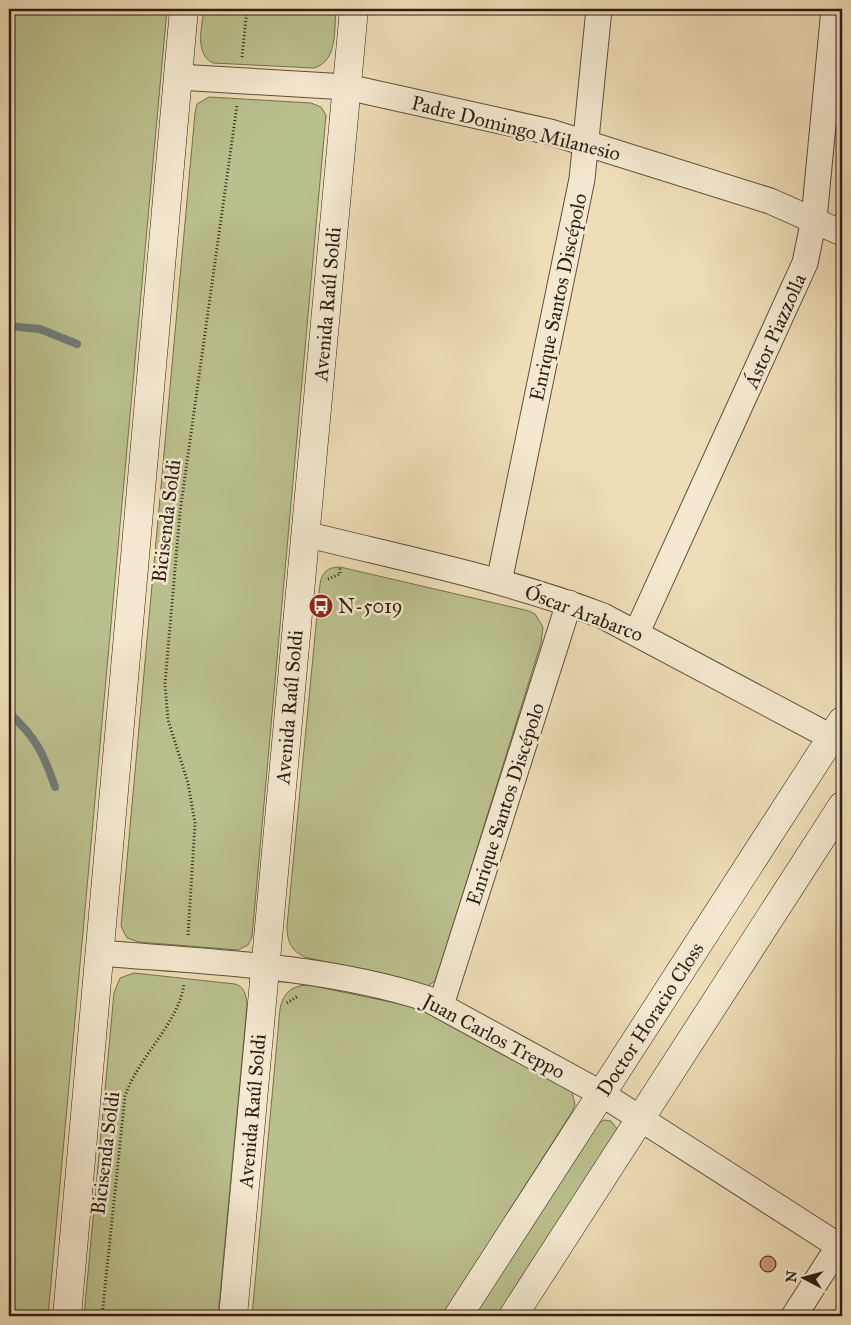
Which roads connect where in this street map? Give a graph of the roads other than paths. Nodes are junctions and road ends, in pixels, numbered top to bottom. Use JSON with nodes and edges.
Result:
{"nodes":[{"id":1,"x":184,"y":9,"type":"edge"},
{"id":2,"x":354,"y":9,"type":"edge"},
{"id":3,"x":600,"y":9,"type":"edge"},
{"id":4,"x":834,"y":9,"type":"edge"},
{"id":5,"x":178,"y":77,"type":"junction"},
{"id":6,"x":347,"y":87,"type":"junction"},
{"id":7,"x":587,"y":142,"type":"junction"},
{"id":8,"x":814,"y":219,"type":"junction"},
{"id":9,"x":842,"y":233,"type":"edge"},
{"id":10,"x":305,"y":534,"type":"junction"},
{"id":11,"x":499,"y":582,"type":"junction"},
{"id":12,"x":569,"y":603,"type":"junction"},
{"id":13,"x":638,"y":632,"type":"junction"},
{"id":14,"x":839,"y":734,"type":"edge"},
{"id":15,"x":842,"y":806,"type":"edge"},
{"id":16,"x":99,"y":953,"type":"junction"},
{"id":17,"x":266,"y":968,"type":"junction"},
{"id":18,"x":441,"y":1005,"type":"junction"},
{"id":19,"x":602,"y":1094,"type":"junction"},
{"id":20,"x":640,"y":1119,"type":"junction"},
{"id":21,"x":841,"y":1245,"type":"edge"},
{"id":22,"x":67,"y":1316,"type":"edge"},
{"id":23,"x":233,"y":1316,"type":"edge"},
{"id":24,"x":458,"y":1316,"type":"edge"},
{"id":25,"x":514,"y":1316,"type":"edge"},
{"id":26,"x":794,"y":1316,"type":"edge"}],
"edges":[{"from":1,"to":5,"type":"main road"},
{"from":2,"to":6,"type":"main road","name":"Avenida Raúl Soldi"},
{"from":3,"to":7,"type":"street","name":"Enrique Santos Discépolo"},
{"from":4,"to":8,"type":"street","name":"Ástor Piazzolla"},
{"from":5,"to":6,"type":"street","name":"Padre Domingo Milanesio"},
{"from":5,"to":16,"type":"main road"},
{"from":6,"to":7,"type":"street","name":"Padre Domingo Milanesio"},
{"from":6,"to":10,"type":"main road","name":"Avenida Raúl Soldi"},
{"from":7,"to":8,"type":"street","name":"Padre Domingo Milanesio"},
{"from":7,"to":11,"type":"street","name":"Enrique Santos Discépolo"},
{"from":8,"to":9,"type":"street","name":"Padre Domingo Milanesio"},
{"from":8,"to":13,"type":"street","name":"Ástor Piazzolla"},
{"from":10,"to":11,"type":"street","name":"Óscar Arabarco"},
{"from":10,"to":17,"type":"main road","name":"Avenida Raúl Soldi"},
{"from":11,"to":12,"type":"street","name":"Óscar Arabarco"},
{"from":12,"to":13,"type":"street","name":"Óscar Arabarco"},
{"from":12,"to":18,"type":"street","name":"Enrique Santos Discépolo"},
{"from":13,"to":14,"type":"street","name":"Óscar Arabarco"},
{"from":14,"to":19,"type":"main road","name":"Doctor Horacio Closs"},
{"from":15,"to":20,"type":"main road"},
{"from":16,"to":17,"type":"street","name":"Juan Carlos Treppo"},
{"from":16,"to":22,"type":"main road"},
{"from":17,"to":18,"type":"street","name":"Juan Carlos Treppo"},
{"from":17,"to":23,"type":"main road","name":"Avenida Raúl Soldi"},
{"from":18,"to":19,"type":"street","name":"Juan Carlos Treppo"},
{"from":19,"to":20,"type":"street","name":"Juan Carlos Treppo"},
{"from":19,"to":24,"type":"main road","name":"Doctor Horacio Closs"},
{"from":20,"to":21,"type":"street","name":"Juan Carlos Treppo"},
{"from":20,"to":25,"type":"main road"},
{"from":21,"to":26,"type":"street"}]}
